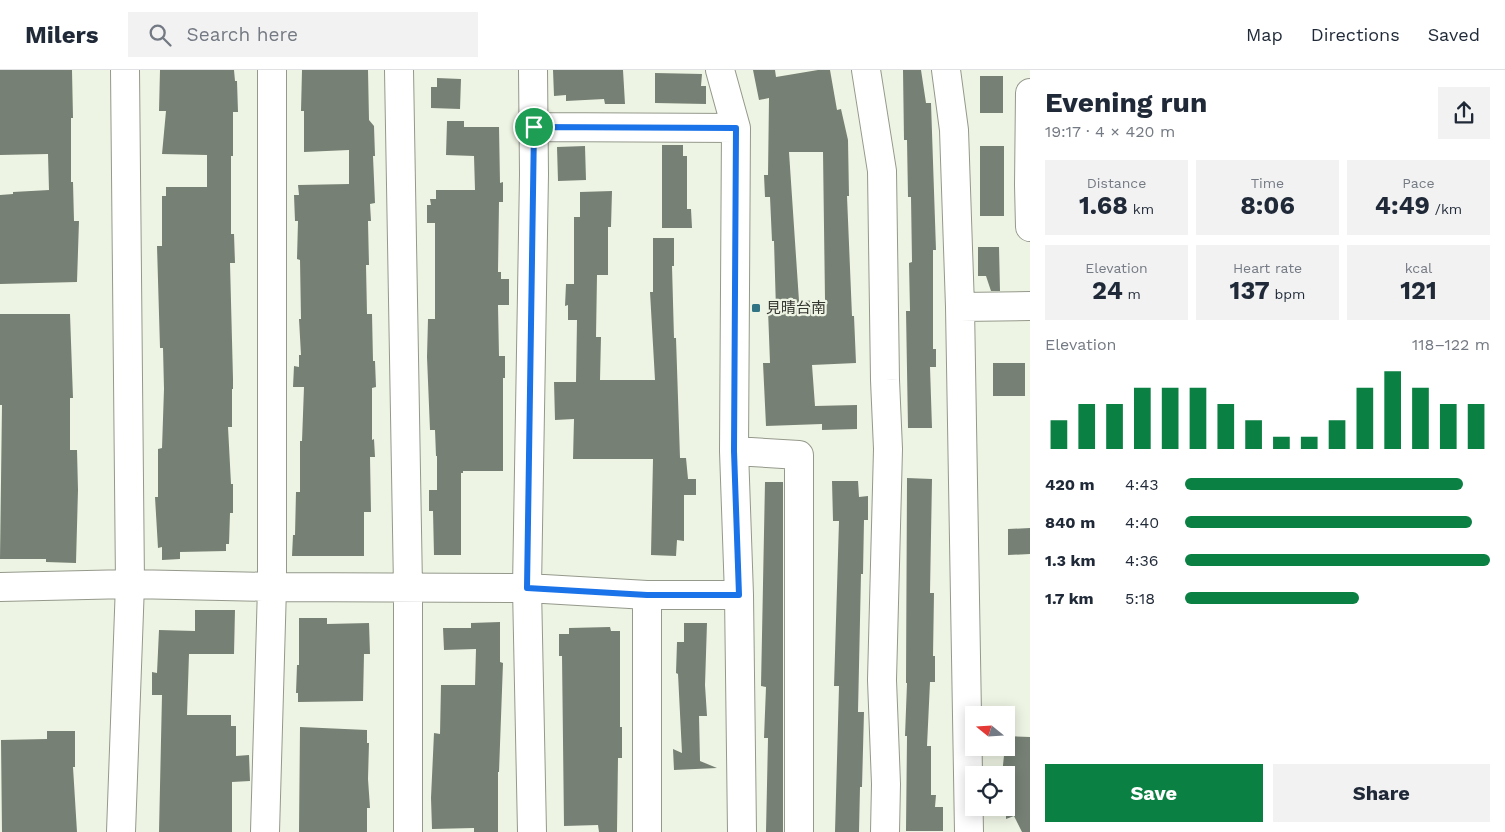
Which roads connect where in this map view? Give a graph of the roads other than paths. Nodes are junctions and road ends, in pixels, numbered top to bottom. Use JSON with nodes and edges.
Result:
{"nodes":[{"id":1,"x":124,"y":70,"type":"edge"},
{"id":2,"x":272,"y":70,"type":"edge"},
{"id":3,"x":399,"y":70,"type":"edge"},
{"id":4,"x":533,"y":70,"type":"edge"},
{"id":5,"x":720,"y":70,"type":"edge"},
{"id":6,"x":866,"y":70,"type":"edge"},
{"id":7,"x":946,"y":70,"type":"edge"},
{"id":8,"x":1030,"y":93,"type":"edge"},
{"id":9,"x":534,"y":127,"type":"junction"},
{"id":10,"x":736,"y":128,"type":"junction"},
{"id":11,"x":1030,"y":227,"type":"edge"},
{"id":12,"x":1030,"y":306,"type":"edge"},
{"id":13,"x":960,"y":307,"type":"junction"},
{"id":14,"x":734,"y":451,"type":"junction"},
{"id":15,"x":130,"y":584,"type":"junction"},
{"id":16,"x":0,"y":587,"type":"edge"},
{"id":17,"x":272,"y":587,"type":"junction"},
{"id":18,"x":408,"y":587,"type":"junction"},
{"id":19,"x":527,"y":588,"type":"junction"},
{"id":20,"x":647,"y":595,"type":"junction"},
{"id":21,"x":739,"y":595,"type":"junction"},
{"id":22,"x":121,"y":832,"type":"edge"},
{"id":23,"x":265,"y":832,"type":"edge"},
{"id":24,"x":408,"y":832,"type":"edge"},
{"id":25,"x":532,"y":832,"type":"edge"},
{"id":26,"x":647,"y":832,"type":"edge"},
{"id":27,"x":742,"y":832,"type":"edge"},
{"id":28,"x":799,"y":832,"type":"edge"},
{"id":29,"x":885,"y":832,"type":"edge"},
{"id":30,"x":969,"y":832,"type":"edge"}],
"edges":[{"from":1,"to":15,"type":"street"},
{"from":2,"to":17,"type":"street"},
{"from":3,"to":18,"type":"street"},
{"from":4,"to":9,"type":"street"},
{"from":5,"to":10,"type":"street"},
{"from":6,"to":29,"type":"street"},
{"from":7,"to":13,"type":"street"},
{"from":8,"to":11,"type":"street"},
{"from":9,"to":10,"type":"street"},
{"from":9,"to":19,"type":"street"},
{"from":10,"to":14,"type":"street"},
{"from":12,"to":13,"type":"street"},
{"from":13,"to":30,"type":"street"},
{"from":14,"to":21,"type":"street"},
{"from":14,"to":28,"type":"street"},
{"from":15,"to":16,"type":"street"},
{"from":15,"to":17,"type":"street"},
{"from":15,"to":22,"type":"street"},
{"from":17,"to":18,"type":"street"},
{"from":17,"to":23,"type":"street"},
{"from":18,"to":19,"type":"street"},
{"from":18,"to":24,"type":"street"},
{"from":19,"to":20,"type":"street"},
{"from":19,"to":25,"type":"street"},
{"from":20,"to":21,"type":"street"},
{"from":20,"to":26,"type":"street"},
{"from":21,"to":27,"type":"street"}]}
